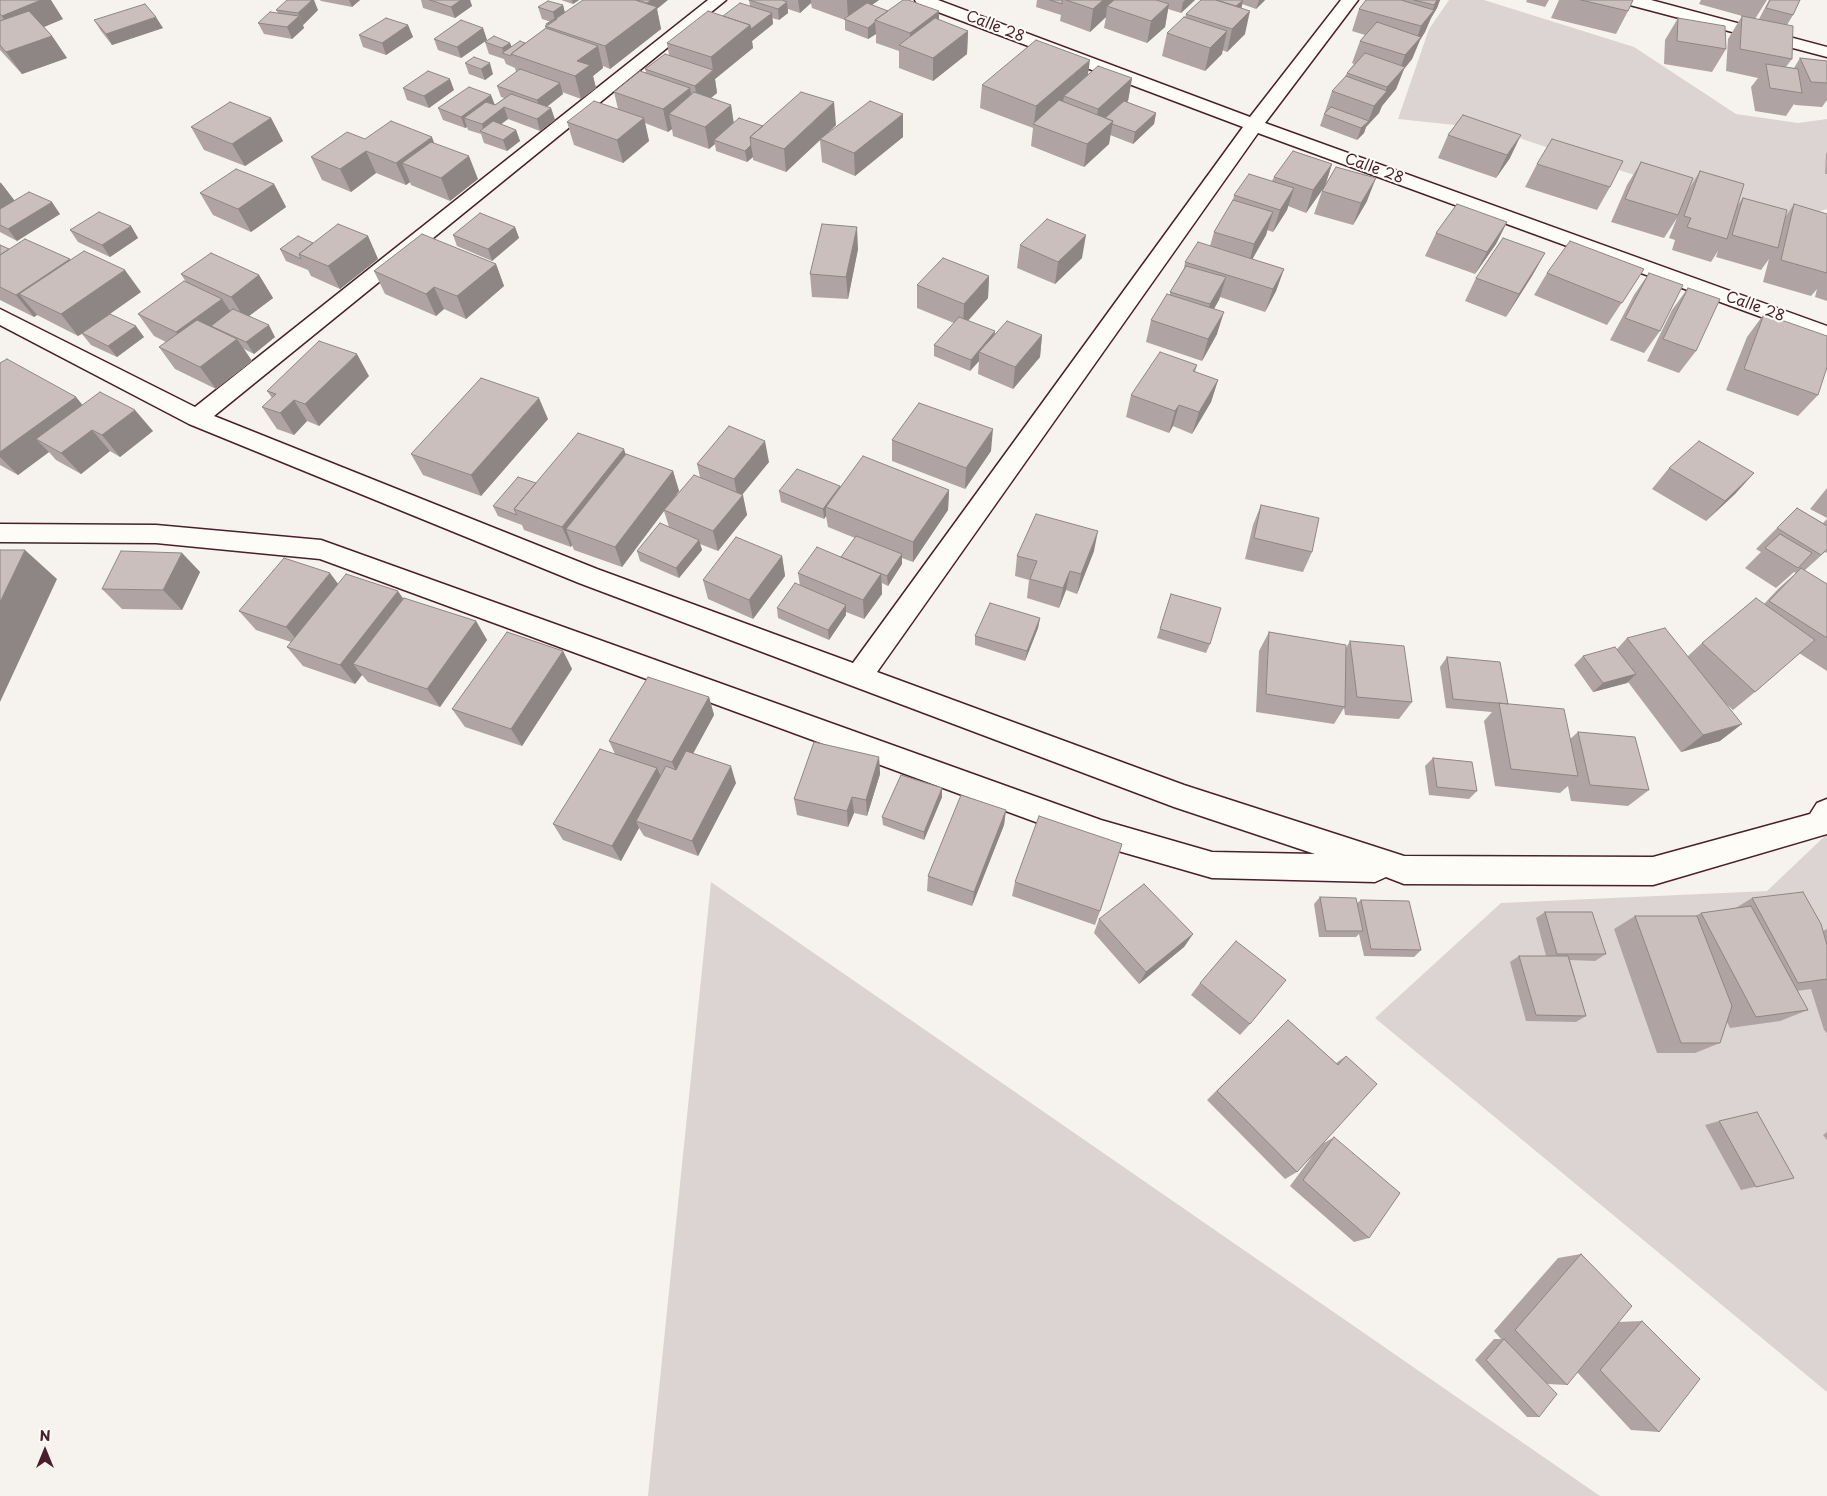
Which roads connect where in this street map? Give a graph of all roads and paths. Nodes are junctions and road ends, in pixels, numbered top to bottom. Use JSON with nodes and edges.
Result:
{"nodes":[{"id":1,"x":718,"y":0,"type":"edge"},
{"id":2,"x":923,"y":0,"type":"edge"},
{"id":3,"x":1350,"y":0,"type":"edge"},
{"id":4,"x":1632,"y":0,"type":"edge"},
{"id":5,"x":1827,"y":52,"type":"edge"},
{"id":6,"x":1254,"y":125,"type":"junction"},
{"id":7,"x":0,"y":316,"type":"edge"},
{"id":8,"x":1827,"y":334,"type":"edge"},
{"id":9,"x":197,"y":418,"type":"junction"},
{"id":10,"x":0,"y":533,"type":"edge"},
{"id":11,"x":859,"y":676,"type":"junction"},
{"id":12,"x":1827,"y":812,"type":"edge"},
{"id":13,"x":1404,"y":870,"type":"junction"}],
"edges":[{"from":1,"to":9,"type":"street"},
{"from":2,"to":6,"type":"street","name":"Calle 28"},
{"from":3,"to":6,"type":"street"},
{"from":4,"to":5,"type":"street"},
{"from":6,"to":8,"type":"street","name":"Calle 28"},
{"from":6,"to":11,"type":"street"},
{"from":7,"to":9,"type":"street"},
{"from":9,"to":11,"type":"street"},
{"from":10,"to":13,"type":"street"},
{"from":11,"to":13,"type":"street"},
{"from":12,"to":13,"type":"street"}]}
